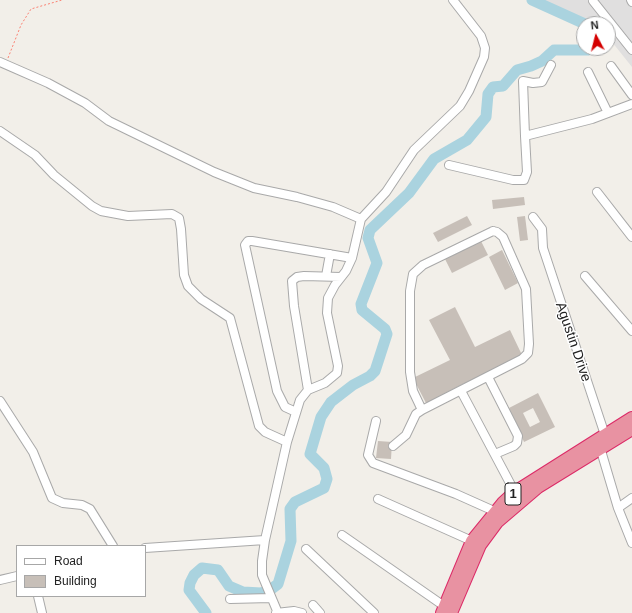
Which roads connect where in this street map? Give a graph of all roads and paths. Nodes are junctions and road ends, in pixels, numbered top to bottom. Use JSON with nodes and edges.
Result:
{"nodes":[{"id":1,"x":62,"y":0,"type":"edge"},
{"id":2,"x":453,"y":0,"type":"edge"},
{"id":3,"x":593,"y":1,"type":"dead end"},
{"id":4,"x":632,"y":50,"type":"edge"},
{"id":5,"x":3,"y":63,"type":"edge"},
{"id":6,"x":551,"y":65,"type":"dead end"},
{"id":7,"x":611,"y":66,"type":"dead end"},
{"id":8,"x":588,"y":72,"type":"dead end"},
{"id":9,"x":632,"y":95,"type":"edge"},
{"id":10,"x":632,"y":104,"type":"edge"},
{"id":11,"x":608,"y":113,"type":"junction"},
{"id":12,"x":0,"y":131,"type":"edge"},
{"id":13,"x":525,"y":136,"type":"junction"},
{"id":14,"x":449,"y":165,"type":"dead end"},
{"id":15,"x":596,"y":192,"type":"dead end"},
{"id":16,"x":533,"y":217,"type":"dead end"},
{"id":17,"x":361,"y":219,"type":"junction"},
{"id":18,"x":632,"y":237,"type":"edge"},
{"id":19,"x":330,"y":254,"type":"junction"},
{"id":20,"x":352,"y":258,"type":"junction"},
{"id":21,"x":326,"y":276,"type":"junction"},
{"id":22,"x":585,"y":276,"type":"dead end"},
{"id":23,"x":341,"y":277,"type":"junction"},
{"id":24,"x":632,"y":331,"type":"edge"},
{"id":25,"x":488,"y":377,"type":"junction"},
{"id":26,"x":308,"y":390,"type":"junction"},
{"id":27,"x":460,"y":391,"type":"junction"},
{"id":28,"x":0,"y":401,"type":"edge"},
{"id":29,"x":422,"y":410,"type":"junction"},
{"id":30,"x":296,"y":412,"type":"junction"},
{"id":31,"x":632,"y":418,"type":"edge"},
{"id":32,"x":376,"y":421,"type":"dead end"},
{"id":33,"x":632,"y":429,"type":"edge"},
{"id":34,"x":601,"y":441,"type":"junction"},
{"id":35,"x":287,"y":442,"type":"junction"},
{"id":36,"x":393,"y":446,"type":"dead end"},
{"id":37,"x":495,"y":454,"type":"junction"},
{"id":38,"x":519,"y":496,"type":"junction"},
{"id":39,"x":632,"y":498,"type":"edge"},
{"id":40,"x":378,"y":499,"type":"dead end"},
{"id":41,"x":618,"y":508,"type":"junction"},
{"id":42,"x":494,"y":511,"type":"junction"},
{"id":43,"x":342,"y":535,"type":"dead end"},
{"id":44,"x":265,"y":540,"type":"junction"},
{"id":45,"x":472,"y":541,"type":"junction"},
{"id":46,"x":632,"y":544,"type":"edge"},
{"id":47,"x":112,"y":545,"type":"edge"},
{"id":48,"x":146,"y":548,"type":"edge"},
{"id":49,"x":306,"y":549,"type":"dead end"},
{"id":50,"x":16,"y":576,"type":"edge"},
{"id":51,"x":0,"y":580,"type":"edge"},
{"id":52,"x":270,"y":595,"type":"junction"},
{"id":53,"x":38,"y":597,"type":"edge"},
{"id":54,"x":230,"y":599,"type":"dead end"},
{"id":55,"x":313,"y":605,"type":"dead end"},
{"id":56,"x":446,"y":611,"type":"edge"},
{"id":57,"x":42,"y":613,"type":"edge"},
{"id":58,"x":277,"y":613,"type":"edge"},
{"id":59,"x":302,"y":613,"type":"edge"},
{"id":60,"x":320,"y":613,"type":"edge"},
{"id":61,"x":374,"y":613,"type":"edge"}],
"edges":[{"from":1,"to":5,"type":"path"},
{"from":2,"to":17,"type":"street"},
{"from":3,"to":4,"type":"street"},
{"from":5,"to":17,"type":"street"},
{"from":6,"to":13,"type":"street"},
{"from":7,"to":9,"type":"street"},
{"from":8,"to":11,"type":"street"},
{"from":10,"to":11,"type":"street"},
{"from":11,"to":13,"type":"street"},
{"from":12,"to":35,"type":"street"},
{"from":13,"to":14,"type":"street"},
{"from":15,"to":18,"type":"street"},
{"from":16,"to":34,"type":"street","name":"Agustin Drive"},
{"from":17,"to":20,"type":"street"},
{"from":19,"to":20,"type":"street"},
{"from":19,"to":21,"type":"street"},
{"from":19,"to":30,"type":"street"},
{"from":20,"to":23,"type":"street"},
{"from":21,"to":23,"type":"street"},
{"from":21,"to":26,"type":"street"},
{"from":22,"to":24,"type":"street"},
{"from":23,"to":26,"type":"street"},
{"from":25,"to":27,"type":"street"},
{"from":25,"to":29,"type":"street"},
{"from":25,"to":37,"type":"street"},
{"from":26,"to":30,"type":"street"},
{"from":27,"to":29,"type":"street"},
{"from":27,"to":37,"type":"street"},
{"from":28,"to":47,"type":"street"},
{"from":29,"to":36,"type":"street"},
{"from":30,"to":35,"type":"street"},
{"from":31,"to":34,"type":"highway","number":"1"},
{"from":32,"to":42,"type":"street"},
{"from":33,"to":34,"type":"highway","number":"1"},
{"from":34,"to":38,"type":"highway","number":"1"},
{"from":34,"to":41,"type":"street","name":"Agustin Drive"},
{"from":35,"to":44,"type":"street"},
{"from":37,"to":38,"type":"street"},
{"from":38,"to":42,"type":"highway","number":"1"},
{"from":38,"to":56,"type":"highway","number":"1"},
{"from":39,"to":41,"type":"street"},
{"from":40,"to":45,"type":"street"},
{"from":41,"to":46,"type":"street","name":"Agustin Drive"},
{"from":42,"to":45,"type":"highway","number":"1"},
{"from":43,"to":56,"type":"street"},
{"from":44,"to":48,"type":"street"},
{"from":44,"to":52,"type":"street"},
{"from":45,"to":56,"type":"highway","number":"1"},
{"from":49,"to":61,"type":"street"},
{"from":50,"to":51,"type":"street"},
{"from":52,"to":54,"type":"street"},
{"from":52,"to":58,"type":"street"},
{"from":53,"to":57,"type":"street"},
{"from":55,"to":60,"type":"street"},
{"from":58,"to":59,"type":"street"}]}
